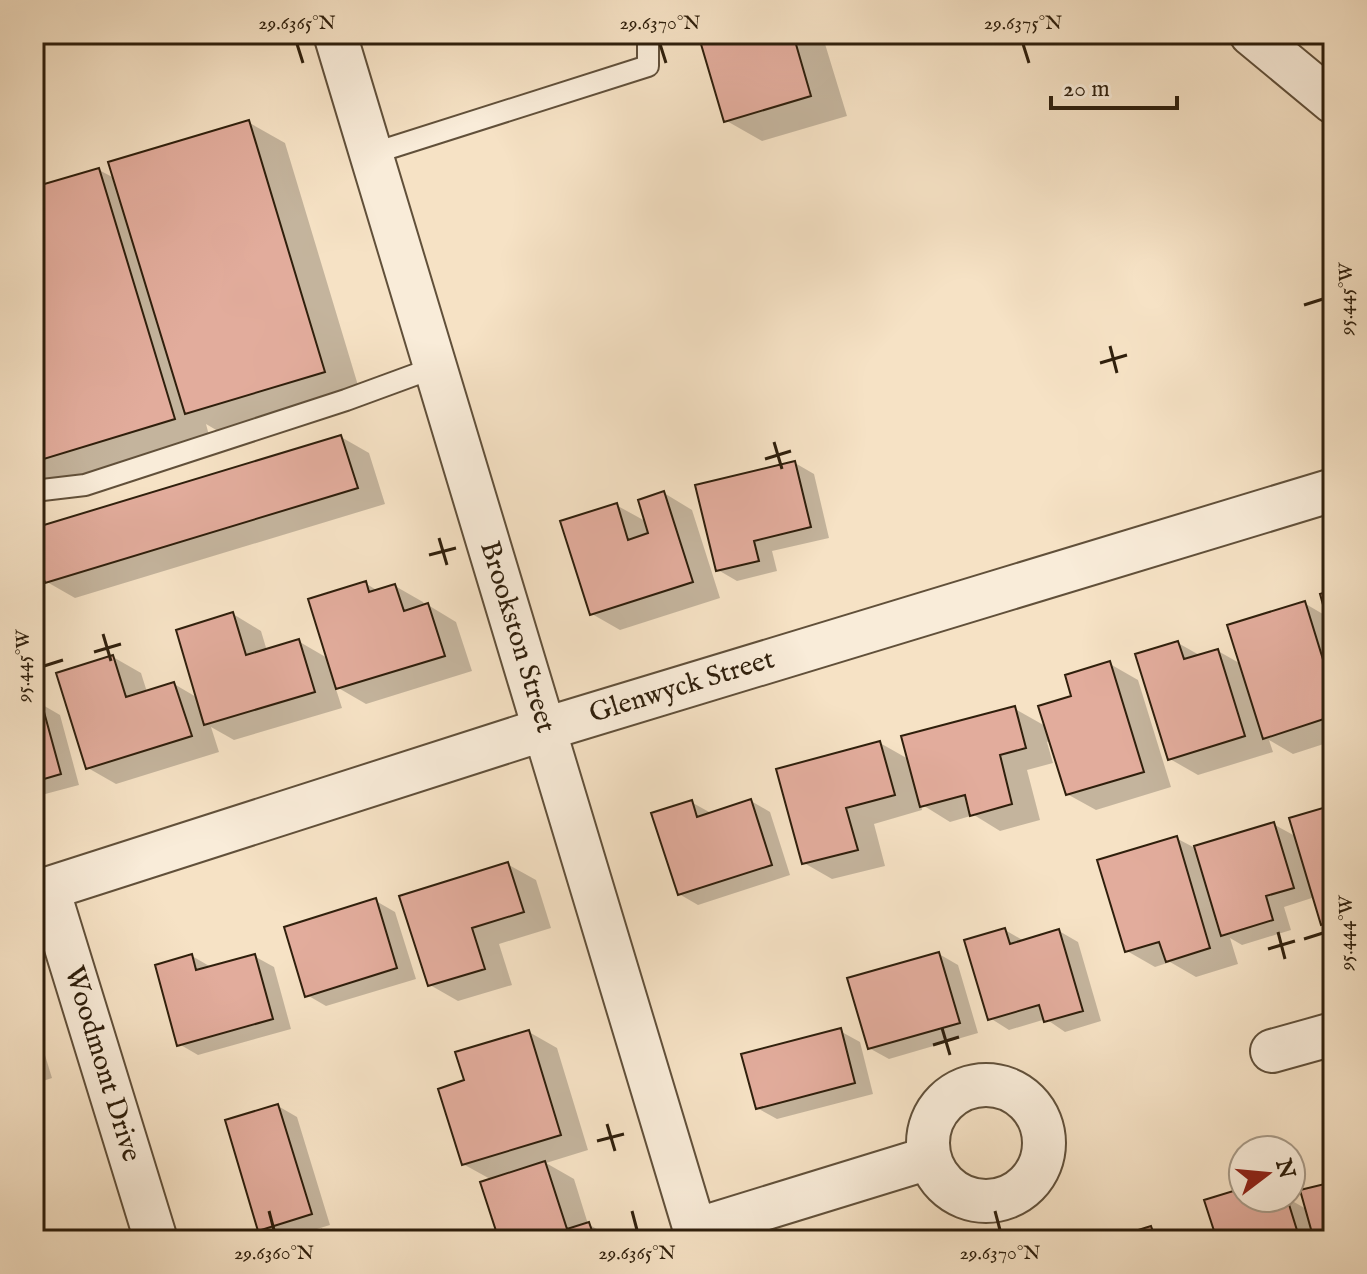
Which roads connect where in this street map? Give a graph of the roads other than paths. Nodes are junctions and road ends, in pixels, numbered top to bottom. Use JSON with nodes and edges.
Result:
{"nodes":[{"id":1,"x":335,"y":34,"type":"edge"},
{"id":2,"x":648,"y":34,"type":"edge"},
{"id":3,"x":1251,"y":34,"type":"edge"},
{"id":4,"x":1333,"y":102,"type":"edge"},
{"id":5,"x":371,"y":154,"type":"junction"},
{"id":6,"x":436,"y":367,"type":"junction"},
{"id":7,"x":1333,"y":490,"type":"edge"},
{"id":8,"x":34,"y":491,"type":"edge"},
{"id":9,"x":545,"y":729,"type":"junction"},
{"id":10,"x":41,"y":891,"type":"edge"},
{"id":11,"x":1333,"y":1034,"type":"edge"},
{"id":12,"x":1272,"y":1051,"type":"dead end"},
{"id":13,"x":929,"y":1158,"type":"dead end"},
{"id":14,"x":697,"y":1235,"type":"edge"},
{"id":15,"x":156,"y":1240,"type":"edge"}],
"edges":[{"from":1,"to":5,"type":"street","name":"Brookston Street"},
{"from":2,"to":5,"type":"lane"},
{"from":3,"to":4,"type":"street"},
{"from":5,"to":6,"type":"street","name":"Brookston Street"},
{"from":6,"to":8,"type":"lane"},
{"from":6,"to":9,"type":"street","name":"Brookston Street"},
{"from":7,"to":9,"type":"street","name":"Glenwyck Street"},
{"from":9,"to":10,"type":"street","name":"Glenwyck Street"},
{"from":9,"to":14,"type":"street","name":"Brookston Street"},
{"from":10,"to":15,"type":"street","name":"Woodmont Drive"},
{"from":11,"to":12,"type":"street"},
{"from":13,"to":14,"type":"street"}]}
